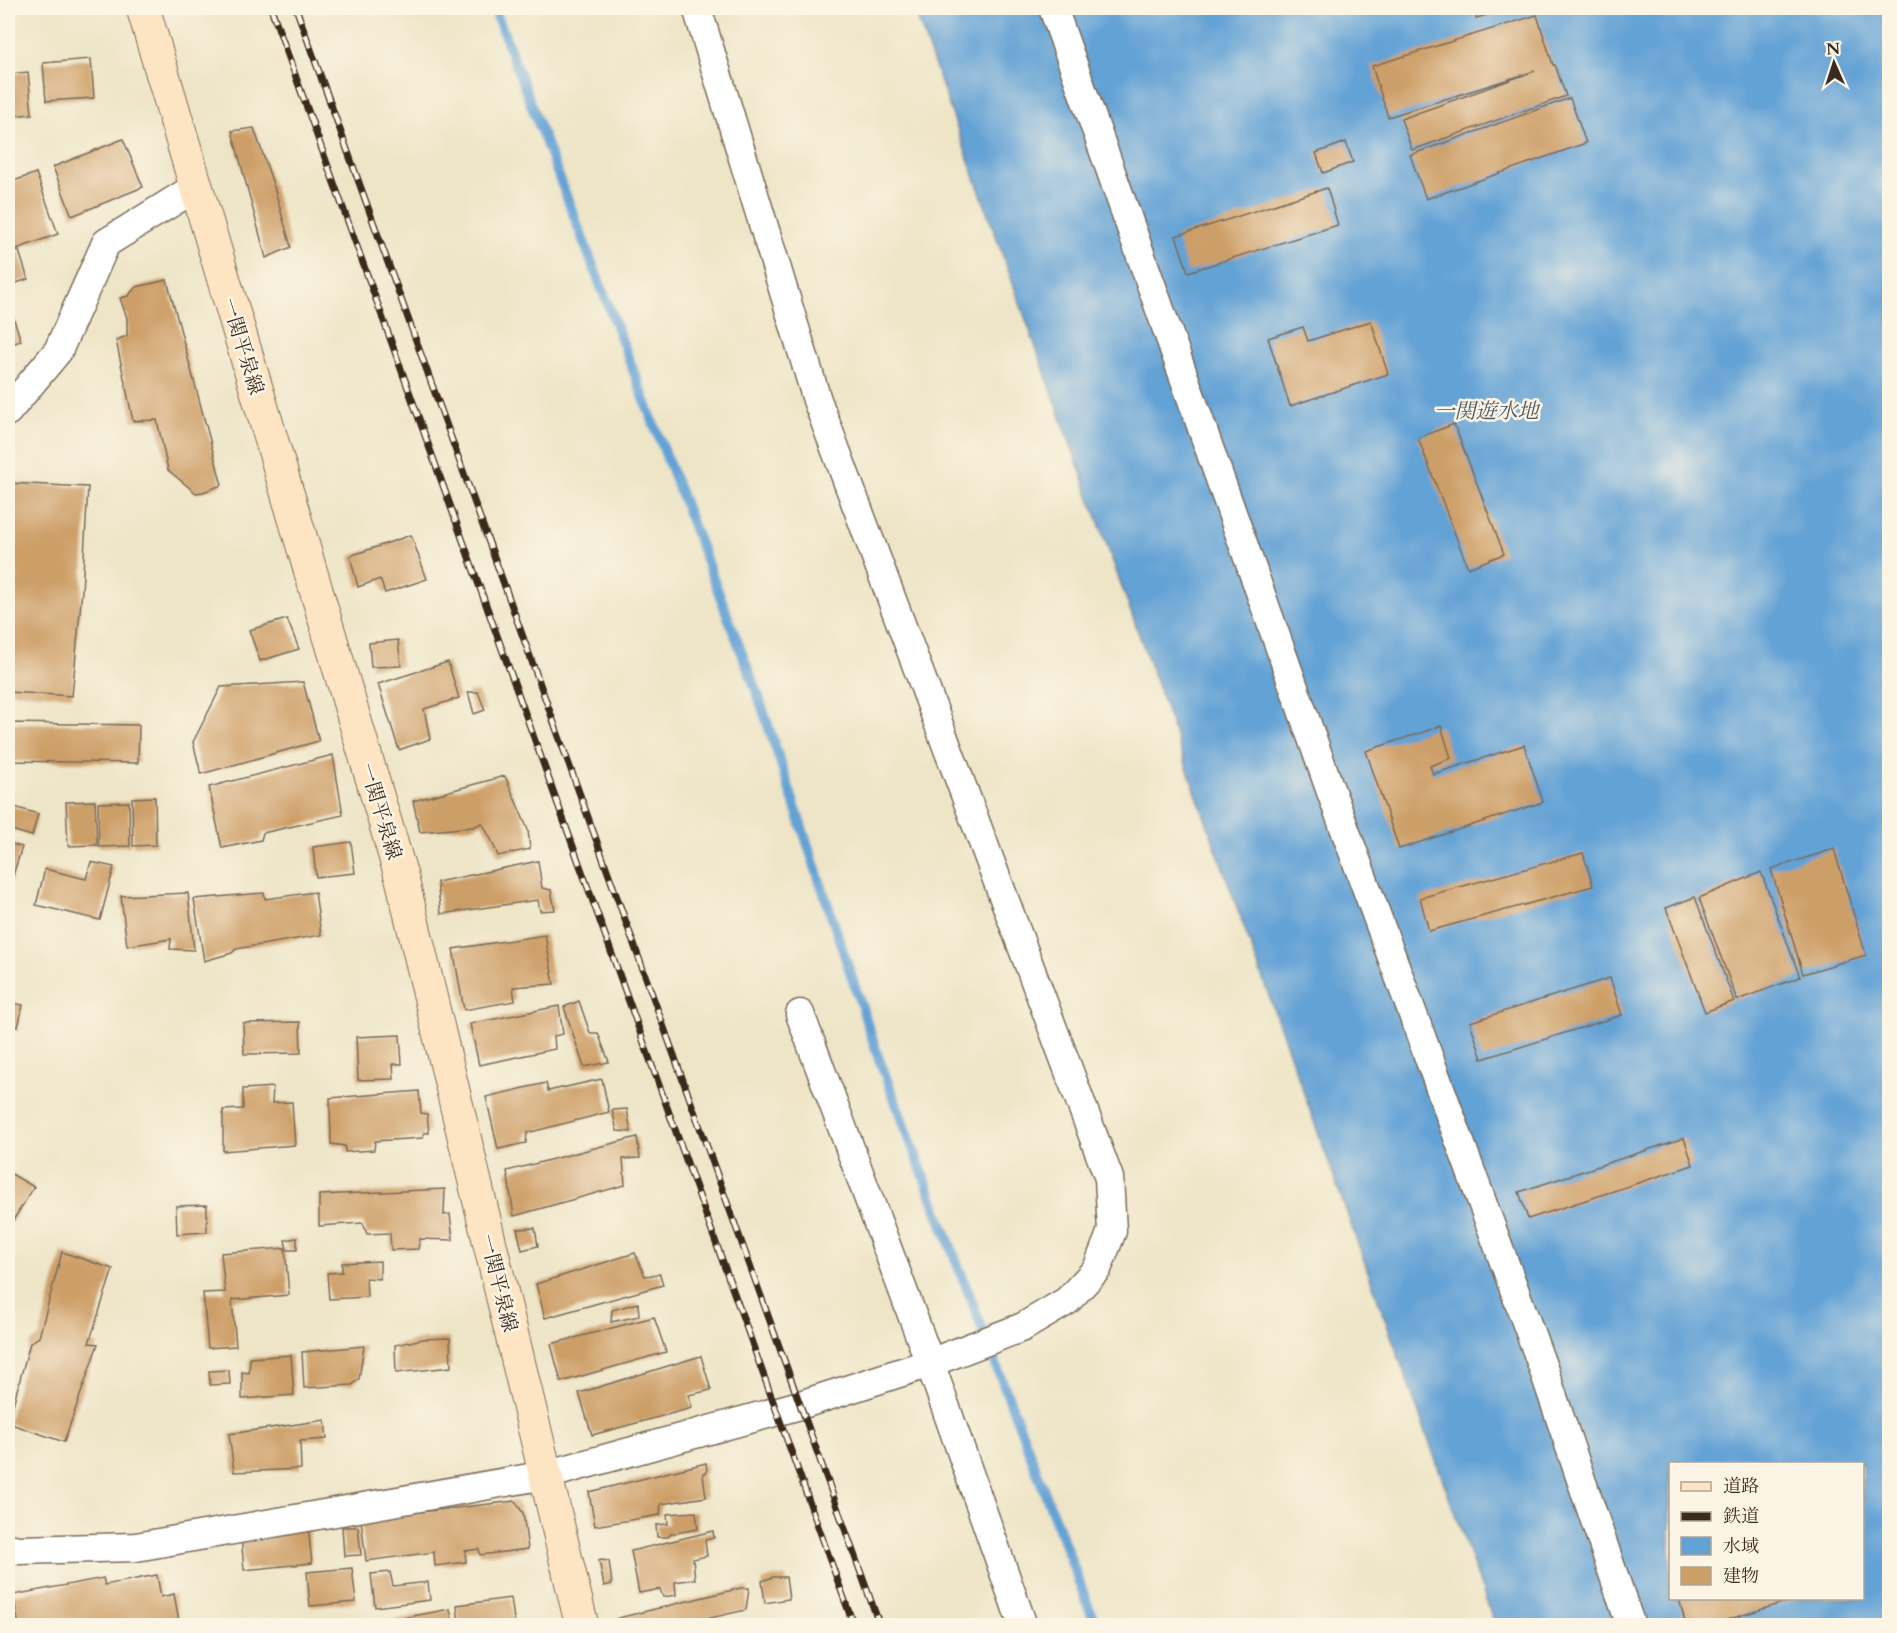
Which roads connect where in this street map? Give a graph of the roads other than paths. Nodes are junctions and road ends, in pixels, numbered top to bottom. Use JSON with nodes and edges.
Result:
{"nodes":[{"id":1,"x":143,"y":8,"type":"edge"},
{"id":2,"x":697,"y":8,"type":"edge"},
{"id":3,"x":1053,"y":8,"type":"edge"},
{"id":4,"x":196,"y":188,"type":"junction"},
{"id":5,"x":8,"y":411,"type":"edge"},
{"id":6,"x":800,"y":1014,"type":"dead end"},
{"id":7,"x":930,"y":1363,"type":"junction"},
{"id":8,"x":546,"y":1475,"type":"junction"},
{"id":9,"x":11,"y":1554,"type":"edge"},
{"id":10,"x":582,"y":1626,"type":"edge"},
{"id":11,"x":1023,"y":1626,"type":"edge"},
{"id":12,"x":1631,"y":1626,"type":"edge"}],
"edges":[{"from":1,"to":4,"type":"main road","name":"一関平泉線"},
{"from":2,"to":7,"type":"street"},
{"from":3,"to":12,"type":"street"},
{"from":4,"to":5,"type":"street"},
{"from":4,"to":8,"type":"main road","name":"一関平泉線"},
{"from":6,"to":7,"type":"street"},
{"from":7,"to":8,"type":"street"},
{"from":7,"to":11,"type":"street"},
{"from":8,"to":9,"type":"street"},
{"from":8,"to":10,"type":"main road","name":"一関平泉線"}]}
